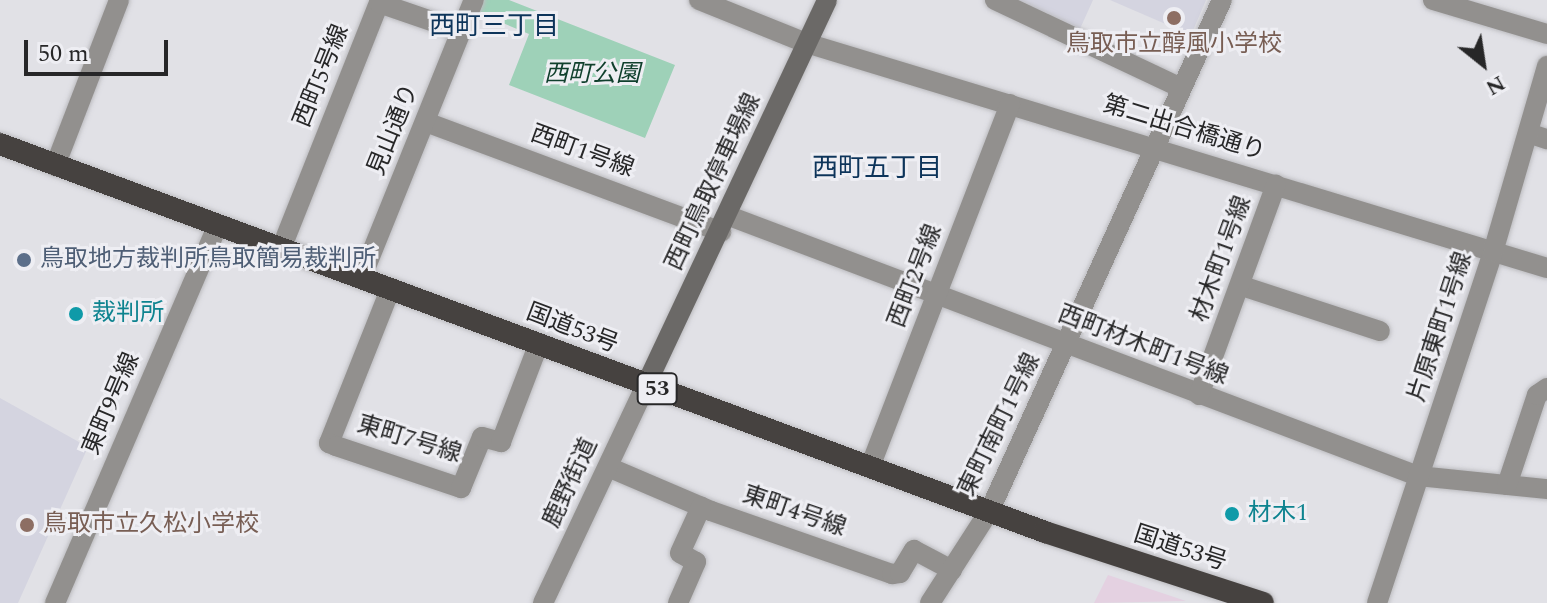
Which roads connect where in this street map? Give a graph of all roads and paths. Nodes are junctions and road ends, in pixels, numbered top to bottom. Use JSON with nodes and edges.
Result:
{"nodes":[{"id":1,"x":119,"y":0,"type":"edge"},
{"id":2,"x":474,"y":0,"type":"edge"},
{"id":3,"x":699,"y":0,"type":"edge"},
{"id":4,"x":827,"y":0,"type":"edge"},
{"id":5,"x":995,"y":0,"type":"edge"},
{"id":6,"x":1222,"y":0,"type":"edge"},
{"id":7,"x":1433,"y":0,"type":"edge"},
{"id":8,"x":461,"y":31,"type":"junction"},
{"id":9,"x":1547,"y":34,"type":"edge"},
{"id":10,"x":806,"y":43,"type":"junction"},
{"id":11,"x":1547,"y":66,"type":"edge"},
{"id":12,"x":1181,"y":88,"type":"junction"},
{"id":13,"x":1010,"y":104,"type":"junction"},
{"id":14,"x":426,"y":122,"type":"junction"},
{"id":15,"x":1537,"y":136,"type":"edge"},
{"id":16,"x":0,"y":144,"type":"edge"},
{"id":17,"x":1155,"y":149,"type":"junction"},
{"id":18,"x":55,"y":166,"type":"junction"},
{"id":19,"x":1276,"y":185,"type":"junction"},
{"id":20,"x":725,"y":224,"type":"junction"},
{"id":21,"x":217,"y":226,"type":"junction"},
{"id":22,"x":281,"y":249,"type":"junction"},
{"id":23,"x":1493,"y":252,"type":"junction"},
{"id":24,"x":1547,"y":268,"type":"edge"},
{"id":25,"x":361,"y":279,"type":"junction"},
{"id":26,"x":1242,"y":286,"type":"junction"},
{"id":27,"x":390,"y":290,"type":"junction"},
{"id":28,"x":936,"y":295,"type":"junction"},
{"id":29,"x":1380,"y":331,"type":"dead end"},
{"id":30,"x":539,"y":343,"type":"junction"},
{"id":31,"x":1067,"y":346,"type":"junction"},
{"id":32,"x":646,"y":385,"type":"junction"},
{"id":33,"x":1547,"y":388,"type":"edge"},
{"id":34,"x":1199,"y":395,"type":"junction"},
{"id":35,"x":608,"y":467,"type":"junction"},
{"id":36,"x":870,"y":467,"type":"junction"},
{"id":37,"x":1418,"y":476,"type":"junction"},
{"id":38,"x":1507,"y":485,"type":"junction"},
{"id":39,"x":1547,"y":489,"type":"edge"},
{"id":40,"x":701,"y":507,"type":"junction"},
{"id":41,"x":990,"y":510,"type":"junction"},
{"id":42,"x":952,"y":570,"type":"junction"},
{"id":43,"x":55,"y":603,"type":"edge"},
{"id":44,"x":543,"y":603,"type":"edge"},
{"id":45,"x":678,"y":603,"type":"edge"},
{"id":46,"x":930,"y":603,"type":"edge"},
{"id":47,"x":1263,"y":603,"type":"edge"},
{"id":48,"x":1377,"y":603,"type":"edge"}],
"edges":[{"from":1,"to":18,"type":"street"},
{"from":2,"to":8,"type":"street","name":"見山通り"},
{"from":3,"to":10,"type":"street","name":"第二出合橋通り"},
{"from":4,"to":10,"type":"main road","name":"西町鳥取停車場線"},
{"from":5,"to":12,"type":"street"},
{"from":6,"to":12,"type":"street","name":"東町南町1号線"},
{"from":7,"to":9,"type":"street"},
{"from":8,"to":14,"type":"street","name":"見山通り"},
{"from":8,"to":22,"type":"street","name":"西町5号線"},
{"from":10,"to":13,"type":"street","name":"第二出合橋通り"},
{"from":10,"to":20,"type":"main road","name":"西町鳥取停車場線"},
{"from":11,"to":15,"type":"street","name":"片原東町1号線"},
{"from":12,"to":17,"type":"street","name":"東町南町1号線"},
{"from":13,"to":17,"type":"street","name":"第二出合橋通り"},
{"from":13,"to":28,"type":"street","name":"西町2号線"},
{"from":14,"to":20,"type":"street","name":"西町1号線"},
{"from":14,"to":25,"type":"street","name":"見山通り"},
{"from":15,"to":23,"type":"street","name":"片原東町1号線"},
{"from":16,"to":18,"type":"highway","name":"国道53号","number":"53"},
{"from":17,"to":19,"type":"street","name":"第二出合橋通り"},
{"from":17,"to":31,"type":"street","name":"東町南町1号線"},
{"from":18,"to":21,"type":"highway","name":"国道53号","number":"53"},
{"from":19,"to":23,"type":"street","name":"第二出合橋通り"},
{"from":19,"to":26,"type":"street","name":"材木町1号線"},
{"from":20,"to":28,"type":"street","name":"西町材木町1号線"},
{"from":20,"to":32,"type":"main road","name":"西町鳥取停車場線"},
{"from":21,"to":22,"type":"highway","name":"国道53号","number":"53"},
{"from":21,"to":43,"type":"street","name":"東町9号線"},
{"from":22,"to":25,"type":"highway","name":"国道53号","number":"53"},
{"from":23,"to":24,"type":"street","name":"第二出合橋通り"},
{"from":23,"to":37,"type":"street","name":"片原東町1号線"},
{"from":25,"to":27,"type":"highway","name":"国道53号","number":"53"},
{"from":26,"to":29,"type":"street"},
{"from":26,"to":34,"type":"street","name":"材木町1号線"},
{"from":27,"to":30,"type":"highway","name":"国道53号","number":"53"},
{"from":27,"to":30,"type":"street","name":"東町7号線"},
{"from":28,"to":31,"type":"street","name":"西町材木町1号線"},
{"from":28,"to":36,"type":"street","name":"西町2号線"},
{"from":30,"to":32,"type":"highway","name":"国道53号","number":"53"},
{"from":31,"to":34,"type":"street","name":"西町材木町1号線"},
{"from":31,"to":41,"type":"street","name":"東町南町1号線"},
{"from":32,"to":35,"type":"street","name":"鹿野街道"},
{"from":32,"to":36,"type":"highway","name":"国道53号","number":"53"},
{"from":33,"to":38,"type":"street"},
{"from":34,"to":37,"type":"street","name":"西町材木町1号線"},
{"from":35,"to":40,"type":"street","name":"東町4号線"},
{"from":35,"to":44,"type":"street","name":"鹿野街道"},
{"from":36,"to":41,"type":"highway","name":"国道53号","number":"53"},
{"from":37,"to":38,"type":"street","name":"西町材木町1号線"},
{"from":37,"to":48,"type":"street","name":"片原東町1号線"},
{"from":38,"to":39,"type":"street","name":"西町材木町1号線"},
{"from":40,"to":42,"type":"street","name":"東町4号線"},
{"from":40,"to":45,"type":"street"},
{"from":41,"to":42,"type":"street","name":"東町南町1号線"},
{"from":41,"to":47,"type":"highway","name":"国道53号","number":"53"},
{"from":42,"to":46,"type":"street","name":"東町南町1号線"}]}
